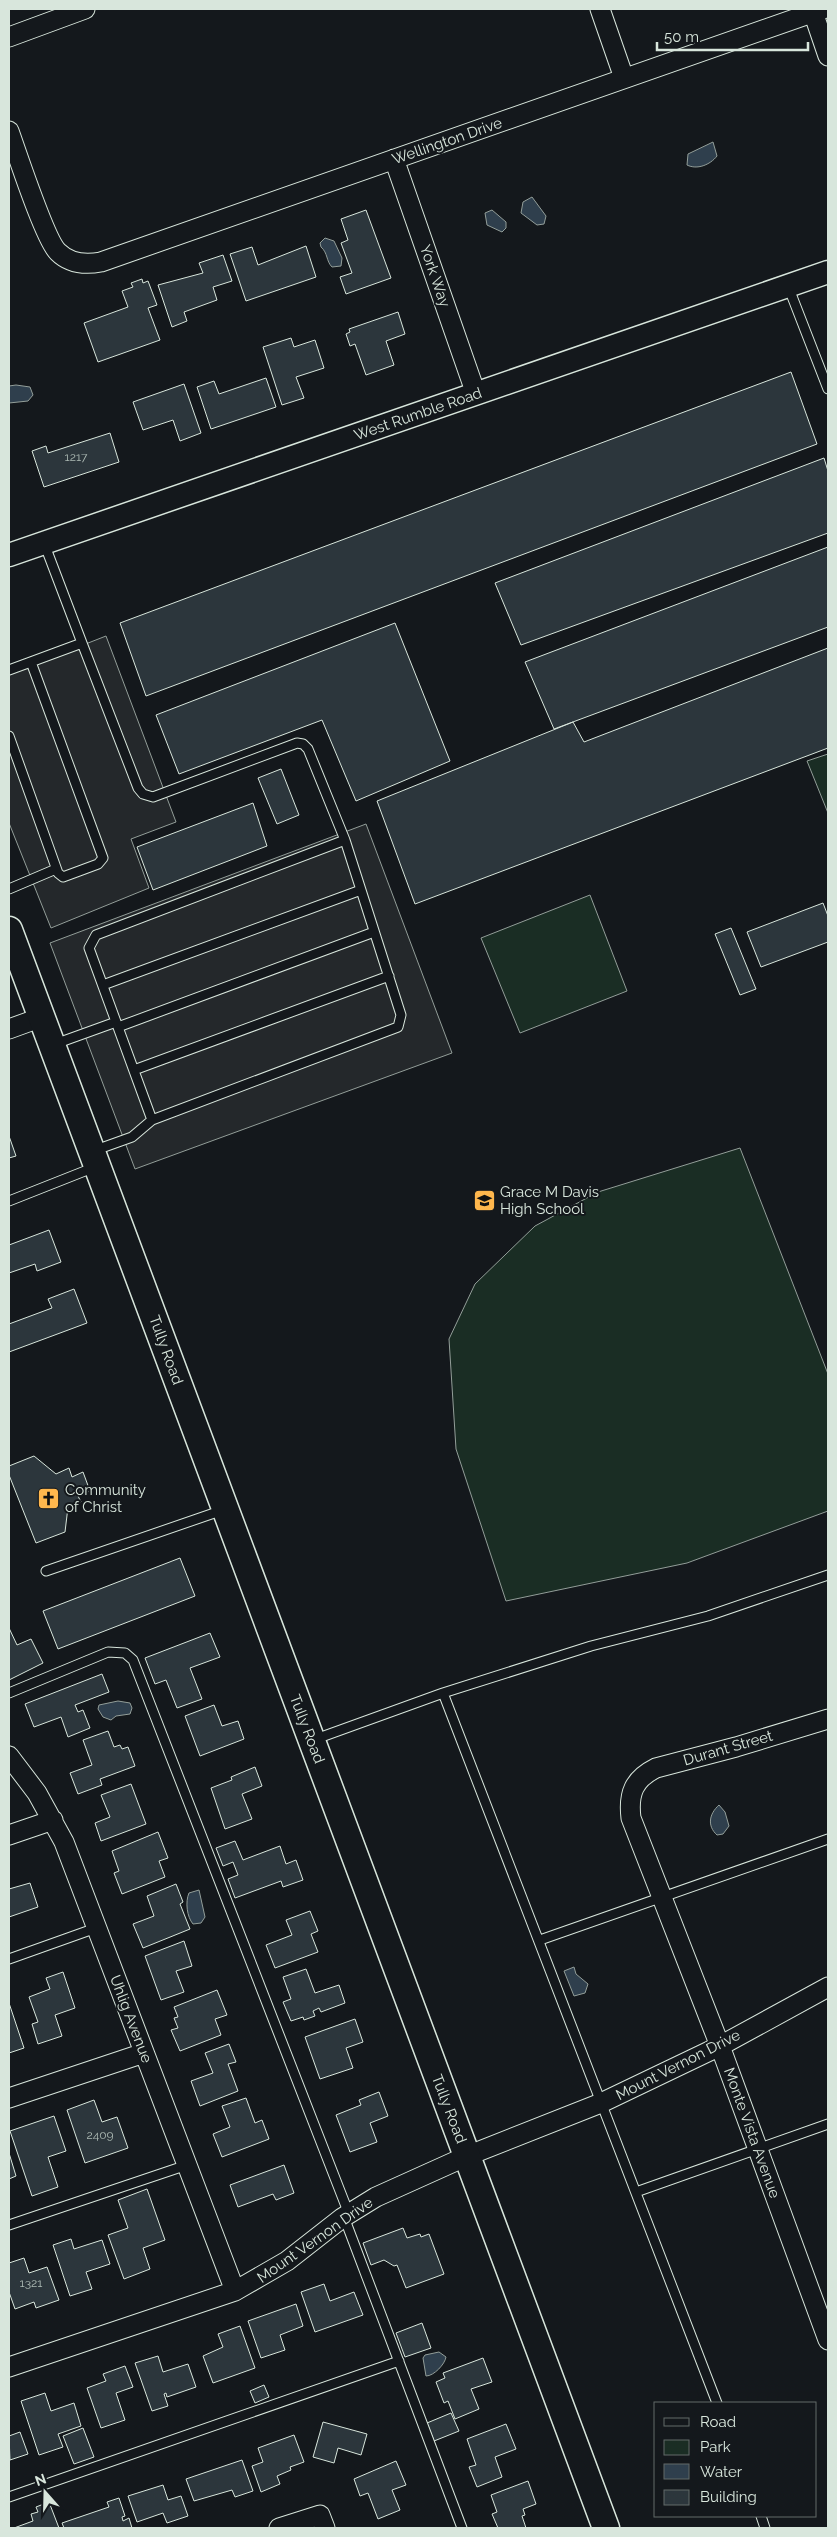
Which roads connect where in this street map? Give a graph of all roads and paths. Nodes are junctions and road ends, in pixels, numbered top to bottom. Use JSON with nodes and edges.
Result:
{"nodes":[{"id":1,"x":85,"y":9,"type":"edge"},
{"id":2,"x":600,"y":9,"type":"edge"},
{"id":3,"x":818,"y":11,"type":"edge"},
{"id":4,"x":9,"y":37,"type":"edge"},
{"id":5,"x":828,"y":56,"type":"edge"},
{"id":6,"x":624,"y":78,"type":"junction"},
{"id":7,"x":9,"y":131,"type":"edge"},
{"id":8,"x":394,"y":159,"type":"junction"},
{"id":9,"x":828,"y":272,"type":"edge"},
{"id":10,"x":788,"y":286,"type":"junction"},
{"id":11,"x":828,"y":389,"type":"edge"},
{"id":12,"x":476,"y":394,"type":"junction"},
{"id":13,"x":44,"y":543,"type":"junction"},
{"id":14,"x":9,"y":555,"type":"edge"},
{"id":15,"x":82,"y":643,"type":"junction"},
{"id":16,"x":31,"y":662,"type":"junction"},
{"id":17,"x":9,"y":670,"type":"edge"},
{"id":18,"x":9,"y":736,"type":"edge"},
{"id":19,"x":345,"y":840,"type":"junction"},
{"id":20,"x":56,"y":869,"type":"junction"},
{"id":21,"x":9,"y":889,"type":"edge"},
{"id":22,"x":361,"y":890,"type":"junction"},
{"id":23,"x":9,"y":930,"type":"edge"},
{"id":24,"x":374,"y":932,"type":"junction"},
{"id":25,"x":389,"y":976,"type":"junction"},
{"id":26,"x":103,"y":985,"type":"junction"},
{"id":27,"x":42,"y":1017,"type":"junction"},
{"id":28,"x":117,"y":1024,"type":"junction"},
{"id":29,"x":9,"y":1029,"type":"edge"},
{"id":30,"x":52,"y":1045,"type":"junction"},
{"id":31,"x":134,"y":1070,"type":"junction"},
{"id":32,"x":152,"y":1120,"type":"junction"},
{"id":33,"x":96,"y":1159,"type":"junction"},
{"id":34,"x":9,"y":1201,"type":"edge"},
{"id":35,"x":224,"y":1509,"type":"junction"},
{"id":36,"x":46,"y":1571,"type":"dead end"},
{"id":37,"x":828,"y":1575,"type":"edge"},
{"id":38,"x":9,"y":1693,"type":"edge"},
{"id":39,"x":443,"y":1693,"type":"junction"},
{"id":40,"x":828,"y":1719,"type":"edge"},
{"id":41,"x":311,"y":1741,"type":"junction"},
{"id":42,"x":9,"y":1756,"type":"edge"},
{"id":43,"x":633,"y":1787,"type":"joint"},
{"id":44,"x":53,"y":1820,"type":"junction"},
{"id":45,"x":9,"y":1835,"type":"edge"},
{"id":46,"x":828,"y":1839,"type":"edge"},
{"id":47,"x":662,"y":1896,"type":"junction"},
{"id":48,"x":96,"y":1928,"type":"junction"},
{"id":49,"x":540,"y":1940,"type":"junction"},
{"id":50,"x":9,"y":1959,"type":"edge"},
{"id":51,"x":828,"y":1987,"type":"edge"},
{"id":52,"x":720,"y":2046,"type":"junction"},
{"id":53,"x":144,"y":2053,"type":"junction"},
{"id":54,"x":9,"y":2098,"type":"edge"},
{"id":55,"x":601,"y":2103,"type":"junction"},
{"id":56,"x":828,"y":2124,"type":"edge"},
{"id":57,"x":757,"y":2148,"type":"junction"},
{"id":58,"x":467,"y":2156,"type":"junction"},
{"id":59,"x":187,"y":2165,"type":"junction"},
{"id":60,"x":636,"y":2192,"type":"junction"},
{"id":61,"x":346,"y":2215,"type":"junction"},
{"id":62,"x":9,"y":2225,"type":"edge"},
{"id":63,"x":235,"y":2291,"type":"junction"},
{"id":64,"x":828,"y":2340,"type":"edge"},
{"id":65,"x":398,"y":2361,"type":"junction"},
{"id":66,"x":9,"y":2367,"type":"edge"},
{"id":67,"x":717,"y":2402,"type":"edge"},
{"id":68,"x":9,"y":2497,"type":"edge"},
{"id":69,"x":323,"y":2521,"type":"edge"},
{"id":70,"x":280,"y":2528,"type":"edge"},
{"id":71,"x":462,"y":2528,"type":"edge"},
{"id":72,"x":606,"y":2528,"type":"edge"}],
"edges":[{"from":1,"to":4,"type":"street"},
{"from":2,"to":6,"type":"street"},
{"from":3,"to":5,"type":"street"},
{"from":3,"to":6,"type":"street","name":"Wellington Drive"},
{"from":6,"to":8,"type":"street","name":"Wellington Drive"},
{"from":7,"to":8,"type":"street","name":"Wellington Drive"},
{"from":8,"to":12,"type":"street","name":"York Way"},
{"from":9,"to":10,"type":"street","name":"West Rumble Road"},
{"from":10,"to":11,"type":"lane"},
{"from":10,"to":12,"type":"street","name":"West Rumble Road"},
{"from":12,"to":13,"type":"street","name":"West Rumble Road"},
{"from":13,"to":14,"type":"street","name":"West Rumble Road"},
{"from":13,"to":15,"type":"lane"},
{"from":15,"to":16,"type":"lane"},
{"from":15,"to":19,"type":"lane"},
{"from":16,"to":17,"type":"lane"},
{"from":16,"to":20,"type":"lane"},
{"from":18,"to":20,"type":"lane"},
{"from":19,"to":22,"type":"lane"},
{"from":19,"to":26,"type":"lane"},
{"from":20,"to":21,"type":"lane"},
{"from":22,"to":24,"type":"lane"},
{"from":22,"to":26,"type":"lane"},
{"from":23,"to":27,"type":"main road","name":"Tully Road"},
{"from":24,"to":25,"type":"lane"},
{"from":24,"to":28,"type":"lane"},
{"from":25,"to":31,"type":"lane"},
{"from":25,"to":32,"type":"lane"},
{"from":26,"to":28,"type":"lane"},
{"from":27,"to":29,"type":"street"},
{"from":27,"to":30,"type":"main road","name":"Tully Road"},
{"from":28,"to":30,"type":"lane"},
{"from":28,"to":31,"type":"lane"},
{"from":30,"to":33,"type":"main road","name":"Tully Road"},
{"from":31,"to":32,"type":"lane"},
{"from":32,"to":33,"type":"lane"},
{"from":33,"to":34,"type":"lane"},
{"from":33,"to":35,"type":"main road","name":"Tully Road"},
{"from":35,"to":36,"type":"lane"},
{"from":35,"to":41,"type":"main road","name":"Tully Road"},
{"from":37,"to":39,"type":"lane"},
{"from":38,"to":61,"type":"lane"},
{"from":39,"to":41,"type":"lane"},
{"from":39,"to":49,"type":"lane"},
{"from":40,"to":43,"type":"street","name":"Durant Street"},
{"from":41,"to":58,"type":"main road","name":"Tully Road"},
{"from":42,"to":44,"type":"street","name":"Uhlig Avenue"},
{"from":43,"to":47,"type":"street","name":"Monte Vista Avenue"},
{"from":44,"to":45,"type":"street"},
{"from":44,"to":48,"type":"street","name":"Uhlig Avenue"},
{"from":46,"to":47,"type":"lane"},
{"from":47,"to":49,"type":"lane"},
{"from":47,"to":52,"type":"street","name":"Monte Vista Avenue"},
{"from":48,"to":50,"type":"lane"},
{"from":48,"to":53,"type":"street","name":"Uhlig Avenue"},
{"from":49,"to":55,"type":"lane"},
{"from":51,"to":52,"type":"street","name":"Mount Vernon Drive"},
{"from":52,"to":55,"type":"street","name":"Mount Vernon Drive"},
{"from":52,"to":57,"type":"street","name":"Monte Vista Avenue"},
{"from":53,"to":54,"type":"street"},
{"from":53,"to":59,"type":"street","name":"Uhlig Avenue"},
{"from":55,"to":58,"type":"street","name":"Mount Vernon Drive"},
{"from":55,"to":60,"type":"lane"},
{"from":56,"to":57,"type":"lane"},
{"from":57,"to":60,"type":"lane"},
{"from":57,"to":64,"type":"street","name":"Monte Vista Avenue"},
{"from":58,"to":61,"type":"street","name":"Mount Vernon Drive"},
{"from":58,"to":72,"type":"main road","name":"Tully Road"},
{"from":59,"to":62,"type":"lane"},
{"from":59,"to":63,"type":"street","name":"Uhlig Avenue"},
{"from":60,"to":67,"type":"lane"},
{"from":61,"to":63,"type":"street","name":"Mount Vernon Drive"},
{"from":61,"to":65,"type":"lane"},
{"from":63,"to":66,"type":"street","name":"Mount Vernon Drive"},
{"from":65,"to":68,"type":"lane"},
{"from":65,"to":71,"type":"lane"},
{"from":69,"to":70,"type":"street"}]}
